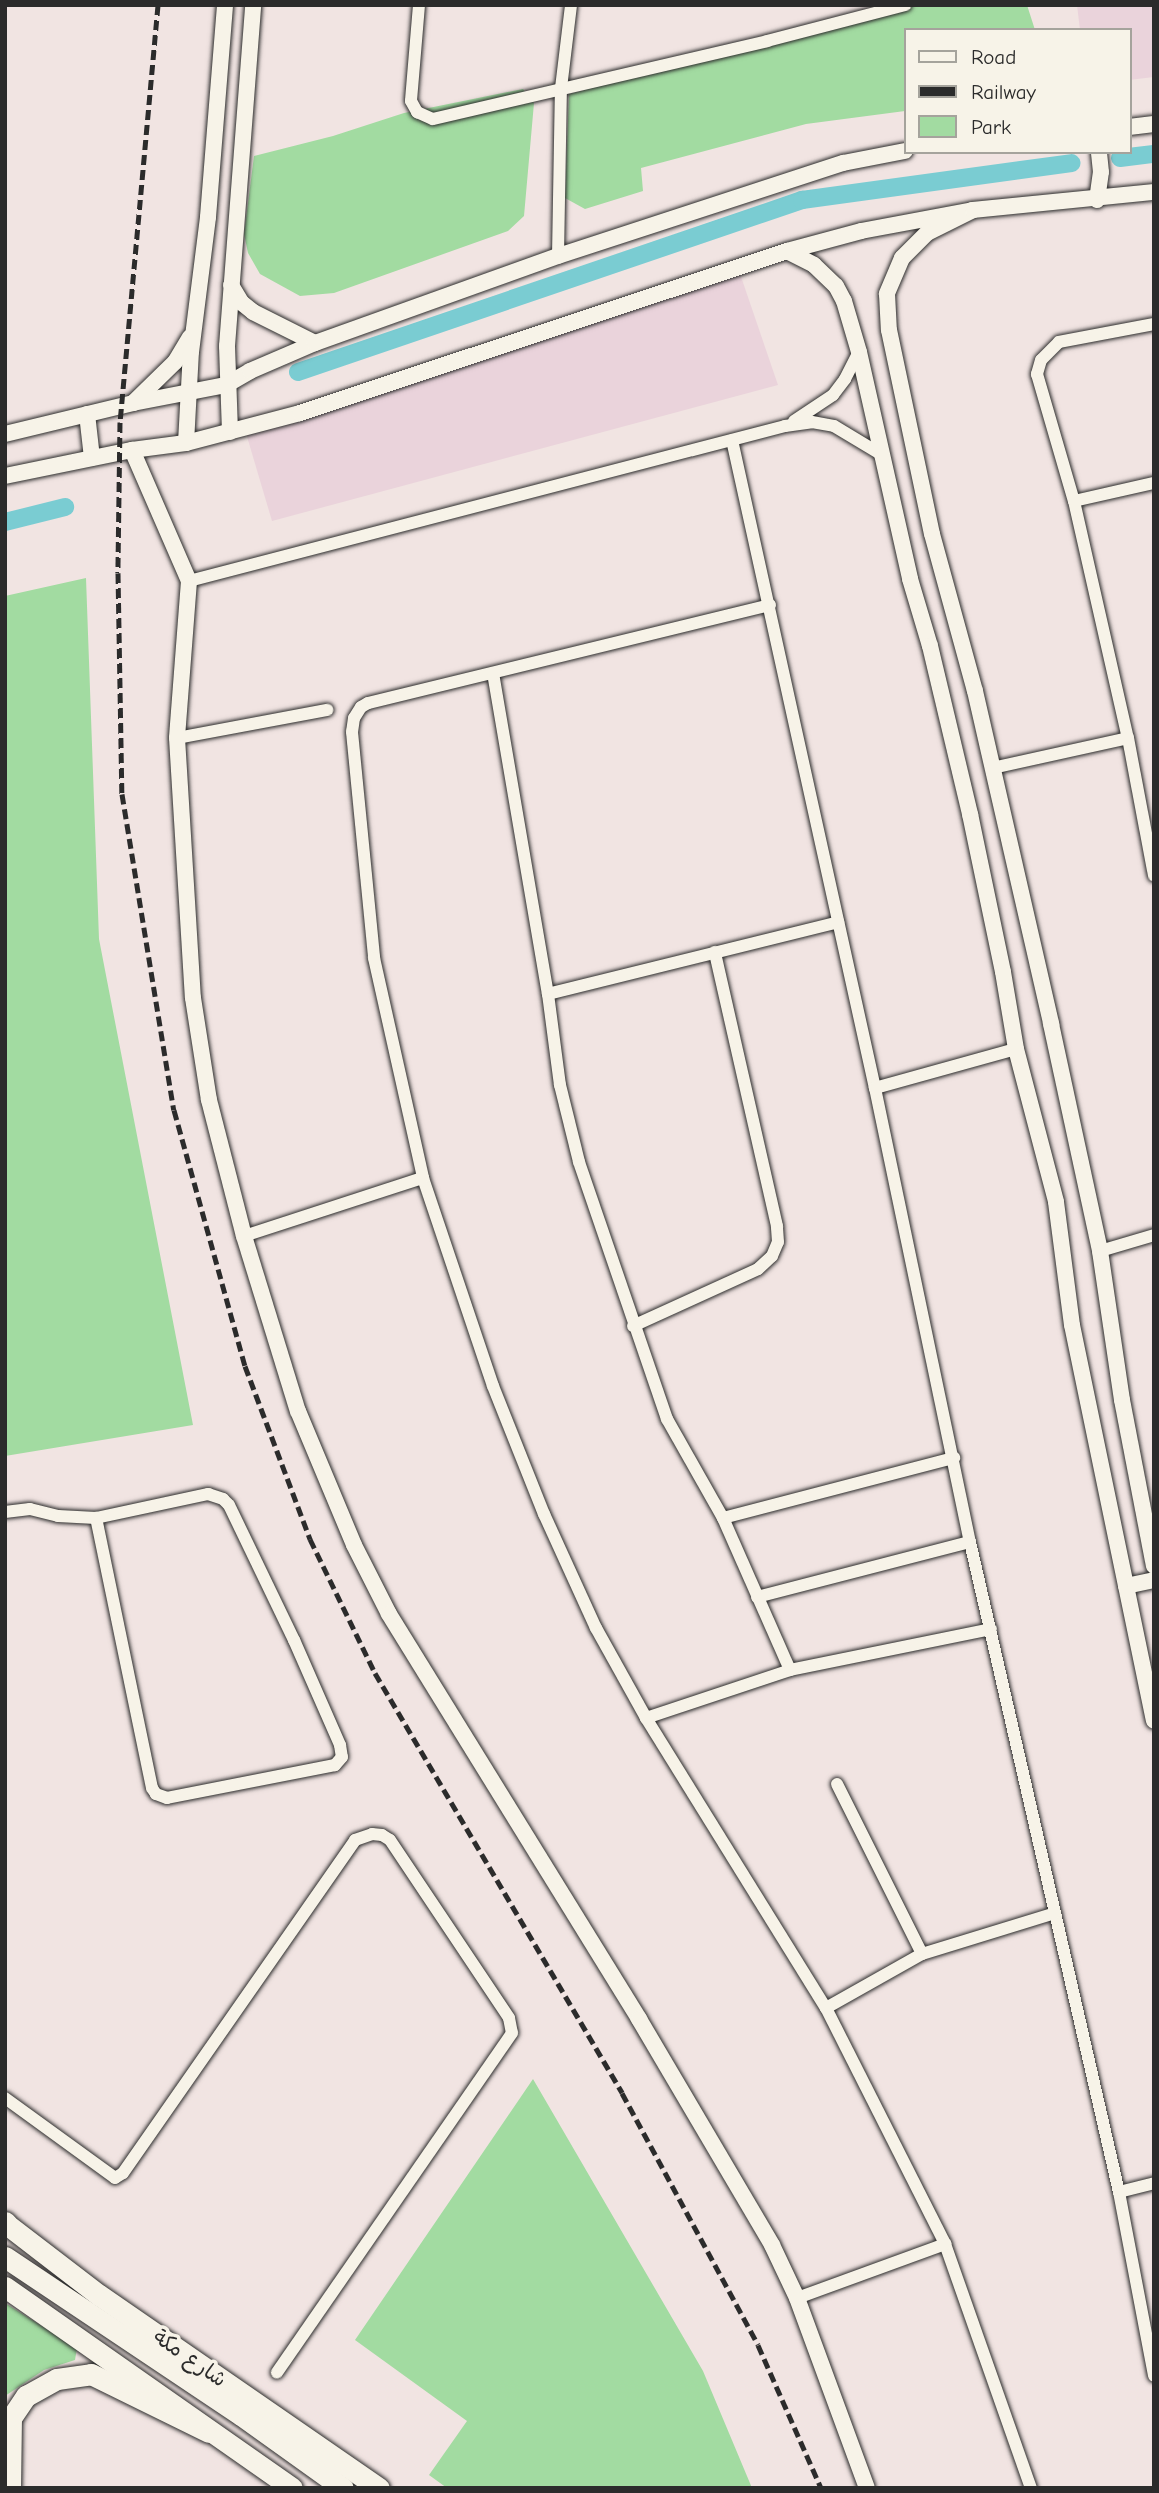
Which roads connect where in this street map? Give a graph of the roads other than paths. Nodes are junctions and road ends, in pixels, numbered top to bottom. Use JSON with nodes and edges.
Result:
{"nodes":[{"id":1,"x":225,"y":5,"type":"edge"},
{"id":2,"x":253,"y":5,"type":"edge"},
{"id":3,"x":419,"y":5,"type":"edge"},
{"id":4,"x":571,"y":5,"type":"edge"},
{"id":5,"x":905,"y":5,"type":"edge"},
{"id":6,"x":561,"y":88,"type":"junction"},
{"id":7,"x":1154,"y":124,"type":"edge"},
{"id":8,"x":1131,"y":127,"type":"edge"},
{"id":9,"x":904,"y":151,"type":"edge"},
{"id":10,"x":1099,"y":154,"type":"edge"},
{"id":11,"x":1154,"y":192,"type":"edge"},
{"id":12,"x":1097,"y":200,"type":"junction"},
{"id":13,"x":973,"y":210,"type":"junction"},
{"id":14,"x":787,"y":251,"type":"junction"},
{"id":15,"x":558,"y":256,"type":"junction"},
{"id":16,"x":230,"y":285,"type":"junction"},
{"id":17,"x":1154,"y":324,"type":"edge"},
{"id":18,"x":195,"y":329,"type":"junction"},
{"id":19,"x":315,"y":343,"type":"junction"},
{"id":20,"x":859,"y":352,"type":"junction"},
{"id":21,"x":226,"y":385,"type":"junction"},
{"id":22,"x":189,"y":392,"type":"junction"},
{"id":23,"x":133,"y":403,"type":"junction"},
{"id":24,"x":87,"y":414,"type":"junction"},
{"id":25,"x":785,"y":426,"type":"junction"},
{"id":26,"x":230,"y":432,"type":"junction"},
{"id":27,"x":5,"y":434,"type":"edge"},
{"id":28,"x":733,"y":440,"type":"junction"},
{"id":29,"x":186,"y":443,"type":"junction"},
{"id":30,"x":132,"y":450,"type":"junction"},
{"id":31,"x":882,"y":455,"type":"junction"},
{"id":32,"x":92,"y":458,"type":"junction"},
{"id":33,"x":5,"y":477,"type":"edge"},
{"id":34,"x":1154,"y":483,"type":"edge"},
{"id":35,"x":1074,"y":501,"type":"junction"},
{"id":36,"x":932,"y":534,"type":"junction"},
{"id":37,"x":901,"y":539,"type":"junction"},
{"id":38,"x":189,"y":581,"type":"junction"},
{"id":39,"x":770,"y":605,"type":"junction"},
{"id":40,"x":493,"y":673,"type":"junction"},
{"id":41,"x":327,"y":710,"type":"dead end"},
{"id":42,"x":177,"y":737,"type":"junction"},
{"id":43,"x":1128,"y":738,"type":"junction"},
{"id":44,"x":992,"y":768,"type":"junction"},
{"id":45,"x":1154,"y":876,"type":"edge"},
{"id":46,"x":838,"y":922,"type":"junction"},
{"id":47,"x":715,"y":953,"type":"junction"},
{"id":48,"x":548,"y":994,"type":"junction"},
{"id":49,"x":1016,"y":1049,"type":"junction"},
{"id":50,"x":876,"y":1088,"type":"junction"},
{"id":51,"x":424,"y":1178,"type":"junction"},
{"id":52,"x":1154,"y":1235,"type":"edge"},
{"id":53,"x":244,"y":1236,"type":"junction"},
{"id":54,"x":1100,"y":1251,"type":"junction"},
{"id":55,"x":633,"y":1326,"type":"junction"},
{"id":56,"x":954,"y":1458,"type":"junction"},
{"id":57,"x":5,"y":1512,"type":"edge"},
{"id":58,"x":96,"y":1518,"type":"junction"},
{"id":59,"x":723,"y":1518,"type":"junction"},
{"id":60,"x":970,"y":1542,"type":"junction"},
{"id":61,"x":1154,"y":1566,"type":"edge"},
{"id":62,"x":1154,"y":1580,"type":"edge"},
{"id":63,"x":1126,"y":1586,"type":"junction"},
{"id":64,"x":757,"y":1597,"type":"junction"},
{"id":65,"x":991,"y":1629,"type":"junction"},
{"id":66,"x":790,"y":1670,"type":"junction"},
{"id":67,"x":646,"y":1718,"type":"junction"},
{"id":68,"x":1154,"y":1721,"type":"edge"},
{"id":69,"x":837,"y":1784,"type":"dead end"},
{"id":70,"x":1055,"y":1913,"type":"junction"},
{"id":71,"x":922,"y":1954,"type":"junction"},
{"id":72,"x":826,"y":2008,"type":"junction"},
{"id":73,"x":5,"y":2098,"type":"edge"},
{"id":74,"x":1154,"y":2183,"type":"edge"},
{"id":75,"x":1119,"y":2192,"type":"junction"},
{"id":76,"x":6,"y":2223,"type":"edge"},
{"id":77,"x":945,"y":2244,"type":"junction"},
{"id":78,"x":5,"y":2257,"type":"edge"},
{"id":79,"x":5,"y":2287,"type":"edge"},
{"id":80,"x":797,"y":2298,"type":"junction"},
{"id":81,"x":278,"y":2374,"type":"dead end"},
{"id":82,"x":1154,"y":2376,"type":"edge"},
{"id":83,"x":209,"y":2432,"type":"junction"},
{"id":84,"x":5,"y":2476,"type":"edge"},
{"id":85,"x":9,"y":2488,"type":"edge"},
{"id":86,"x":292,"y":2488,"type":"edge"},
{"id":87,"x":343,"y":2488,"type":"edge"},
{"id":88,"x":379,"y":2488,"type":"edge"},
{"id":89,"x":867,"y":2488,"type":"edge"},
{"id":90,"x":1031,"y":2488,"type":"edge"}],
"edges":[{"from":1,"to":18,"type":"street"},
{"from":2,"to":16,"type":"street"},
{"from":3,"to":6,"type":"street"},
{"from":4,"to":6,"type":"street"},
{"from":5,"to":6,"type":"street"},
{"from":6,"to":15,"type":"street"},
{"from":7,"to":8,"type":"street"},
{"from":9,"to":15,"type":"street"},
{"from":10,"to":12,"type":"street"},
{"from":11,"to":12,"type":"street"},
{"from":12,"to":13,"type":"street"},
{"from":13,"to":14,"type":"street"},
{"from":13,"to":36,"type":"street"},
{"from":14,"to":20,"type":"street"},
{"from":14,"to":26,"type":"street"},
{"from":15,"to":19,"type":"street"},
{"from":16,"to":19,"type":"street"},
{"from":16,"to":21,"type":"street"},
{"from":17,"to":35,"type":"street"},
{"from":18,"to":22,"type":"street"},
{"from":18,"to":23,"type":"street"},
{"from":19,"to":21,"type":"street"},
{"from":20,"to":25,"type":"street"},
{"from":20,"to":31,"type":"street"},
{"from":21,"to":22,"type":"street"},
{"from":21,"to":26,"type":"street"},
{"from":22,"to":23,"type":"street"},
{"from":22,"to":29,"type":"street"},
{"from":23,"to":24,"type":"street"},
{"from":24,"to":27,"type":"street"},
{"from":24,"to":32,"type":"street"},
{"from":25,"to":28,"type":"street"},
{"from":25,"to":31,"type":"street"},
{"from":26,"to":29,"type":"street"},
{"from":28,"to":38,"type":"street"},
{"from":28,"to":39,"type":"street"},
{"from":29,"to":30,"type":"street"},
{"from":30,"to":32,"type":"street"},
{"from":30,"to":38,"type":"street"},
{"from":31,"to":37,"type":"street"},
{"from":32,"to":33,"type":"street"},
{"from":34,"to":35,"type":"street"},
{"from":35,"to":43,"type":"street"},
{"from":36,"to":37,"type":"street"},
{"from":36,"to":44,"type":"street"},
{"from":37,"to":49,"type":"street"},
{"from":38,"to":42,"type":"street"},
{"from":39,"to":40,"type":"street"},
{"from":39,"to":46,"type":"street"},
{"from":40,"to":48,"type":"street"},
{"from":40,"to":51,"type":"street"},
{"from":41,"to":42,"type":"street"},
{"from":42,"to":53,"type":"street"},
{"from":43,"to":44,"type":"street"},
{"from":43,"to":45,"type":"street"},
{"from":44,"to":54,"type":"street"},
{"from":46,"to":47,"type":"street"},
{"from":46,"to":50,"type":"street"},
{"from":47,"to":48,"type":"street"},
{"from":47,"to":55,"type":"street"},
{"from":48,"to":55,"type":"street"},
{"from":49,"to":50,"type":"street"},
{"from":49,"to":63,"type":"street"},
{"from":50,"to":56,"type":"street"},
{"from":51,"to":53,"type":"street"},
{"from":51,"to":67,"type":"street"},
{"from":52,"to":54,"type":"street"},
{"from":53,"to":80,"type":"street"},
{"from":54,"to":61,"type":"street"},
{"from":55,"to":59,"type":"street"},
{"from":56,"to":59,"type":"street"},
{"from":56,"to":60,"type":"street"},
{"from":57,"to":58,"type":"street"},
{"from":58,"to":58,"type":"street"},
{"from":59,"to":64,"type":"street"},
{"from":60,"to":64,"type":"street"},
{"from":60,"to":65,"type":"street"},
{"from":62,"to":63,"type":"street"},
{"from":63,"to":68,"type":"street"},
{"from":64,"to":66,"type":"street"},
{"from":65,"to":66,"type":"street"},
{"from":65,"to":70,"type":"street"},
{"from":66,"to":67,"type":"street"},
{"from":67,"to":72,"type":"street"},
{"from":69,"to":71,"type":"street"},
{"from":70,"to":71,"type":"street"},
{"from":70,"to":75,"type":"street"},
{"from":71,"to":72,"type":"street"},
{"from":72,"to":77,"type":"street"},
{"from":73,"to":81,"type":"street"},
{"from":74,"to":75,"type":"street"},
{"from":75,"to":82,"type":"street"},
{"from":76,"to":88,"type":"main road","name":"شارع مكة"},
{"from":77,"to":80,"type":"street"},
{"from":77,"to":90,"type":"street"},
{"from":78,"to":87,"type":"main road"},
{"from":79,"to":83,"type":"main road"},
{"from":80,"to":89,"type":"street"},
{"from":83,"to":85,"type":"main road"},
{"from":83,"to":86,"type":"main road"},
{"from":84,"to":85,"type":"main road"}]}
